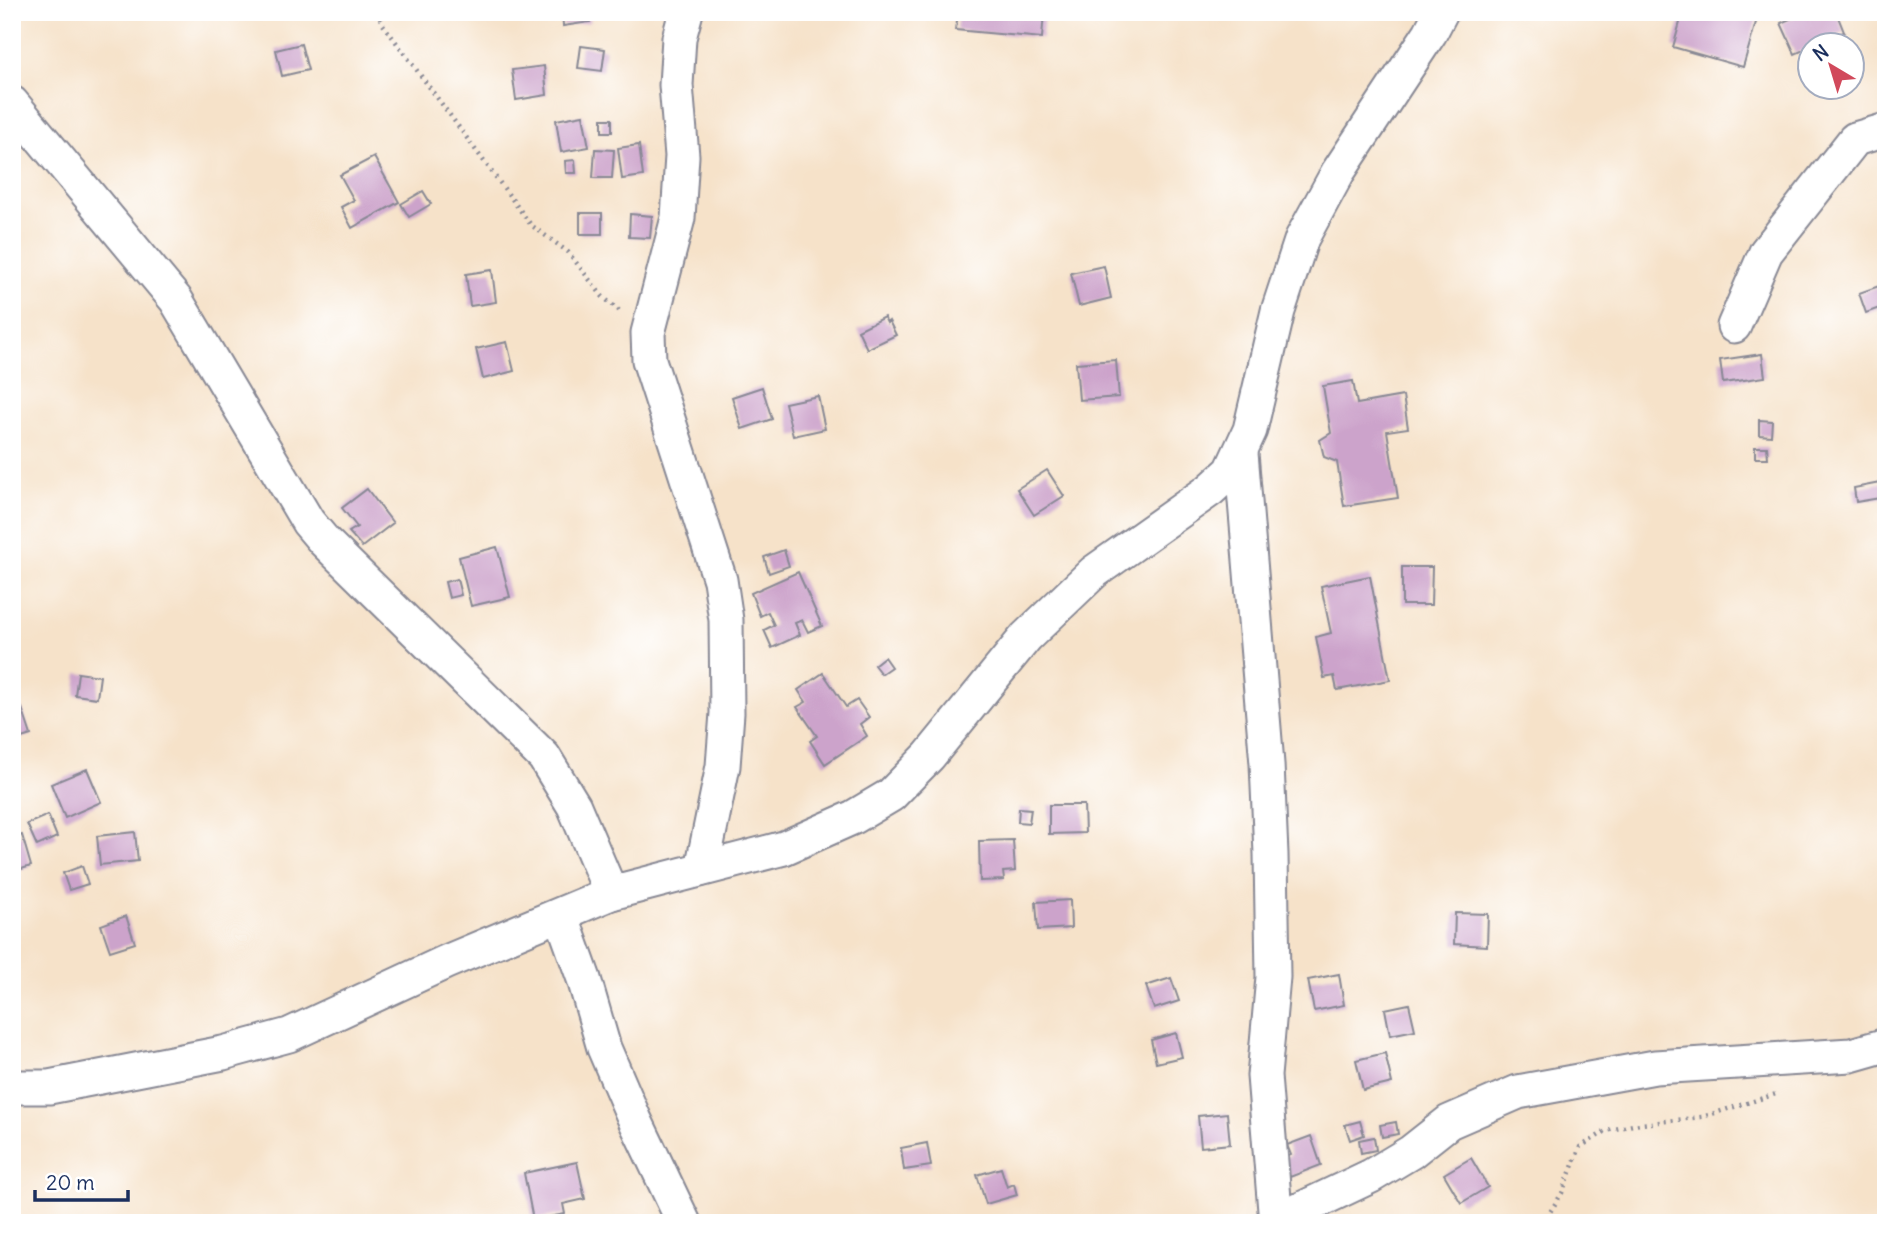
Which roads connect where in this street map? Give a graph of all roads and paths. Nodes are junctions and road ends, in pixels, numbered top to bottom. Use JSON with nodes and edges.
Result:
{"nodes":[{"id":1,"x":377,"y":12,"type":"edge"},
{"id":2,"x":686,"y":12,"type":"edge"},
{"id":3,"x":1441,"y":12,"type":"edge"},
{"id":4,"x":12,"y":103,"type":"edge"},
{"id":5,"x":1886,"y":130,"type":"edge"},
{"id":6,"x":1734,"y":326,"type":"dead end"},
{"id":7,"x":648,"y":333,"type":"junction"},
{"id":8,"x":1241,"y":453,"type":"junction"},
{"id":9,"x":702,"y":869,"type":"junction"},
{"id":10,"x":611,"y":893,"type":"junction"},
{"id":11,"x":561,"y":915,"type":"junction"},
{"id":12,"x":1886,"y":1045,"type":"edge"},
{"id":13,"x":12,"y":1087,"type":"edge"},
{"id":14,"x":1782,"y":1092,"type":"dead end"},
{"id":15,"x":1276,"y":1222,"type":"edge"},
{"id":16,"x":684,"y":1223,"type":"edge"},
{"id":17,"x":1544,"y":1223,"type":"edge"}],
"edges":[{"from":1,"to":7,"type":"path"},
{"from":2,"to":7,"type":"street"},
{"from":3,"to":8,"type":"street"},
{"from":4,"to":10,"type":"street"},
{"from":5,"to":6,"type":"street"},
{"from":7,"to":9,"type":"street"},
{"from":8,"to":9,"type":"street"},
{"from":8,"to":15,"type":"street"},
{"from":9,"to":10,"type":"street"},
{"from":10,"to":11,"type":"street"},
{"from":11,"to":13,"type":"street"},
{"from":11,"to":16,"type":"street"},
{"from":12,"to":15,"type":"street"},
{"from":14,"to":17,"type":"path"}]}
